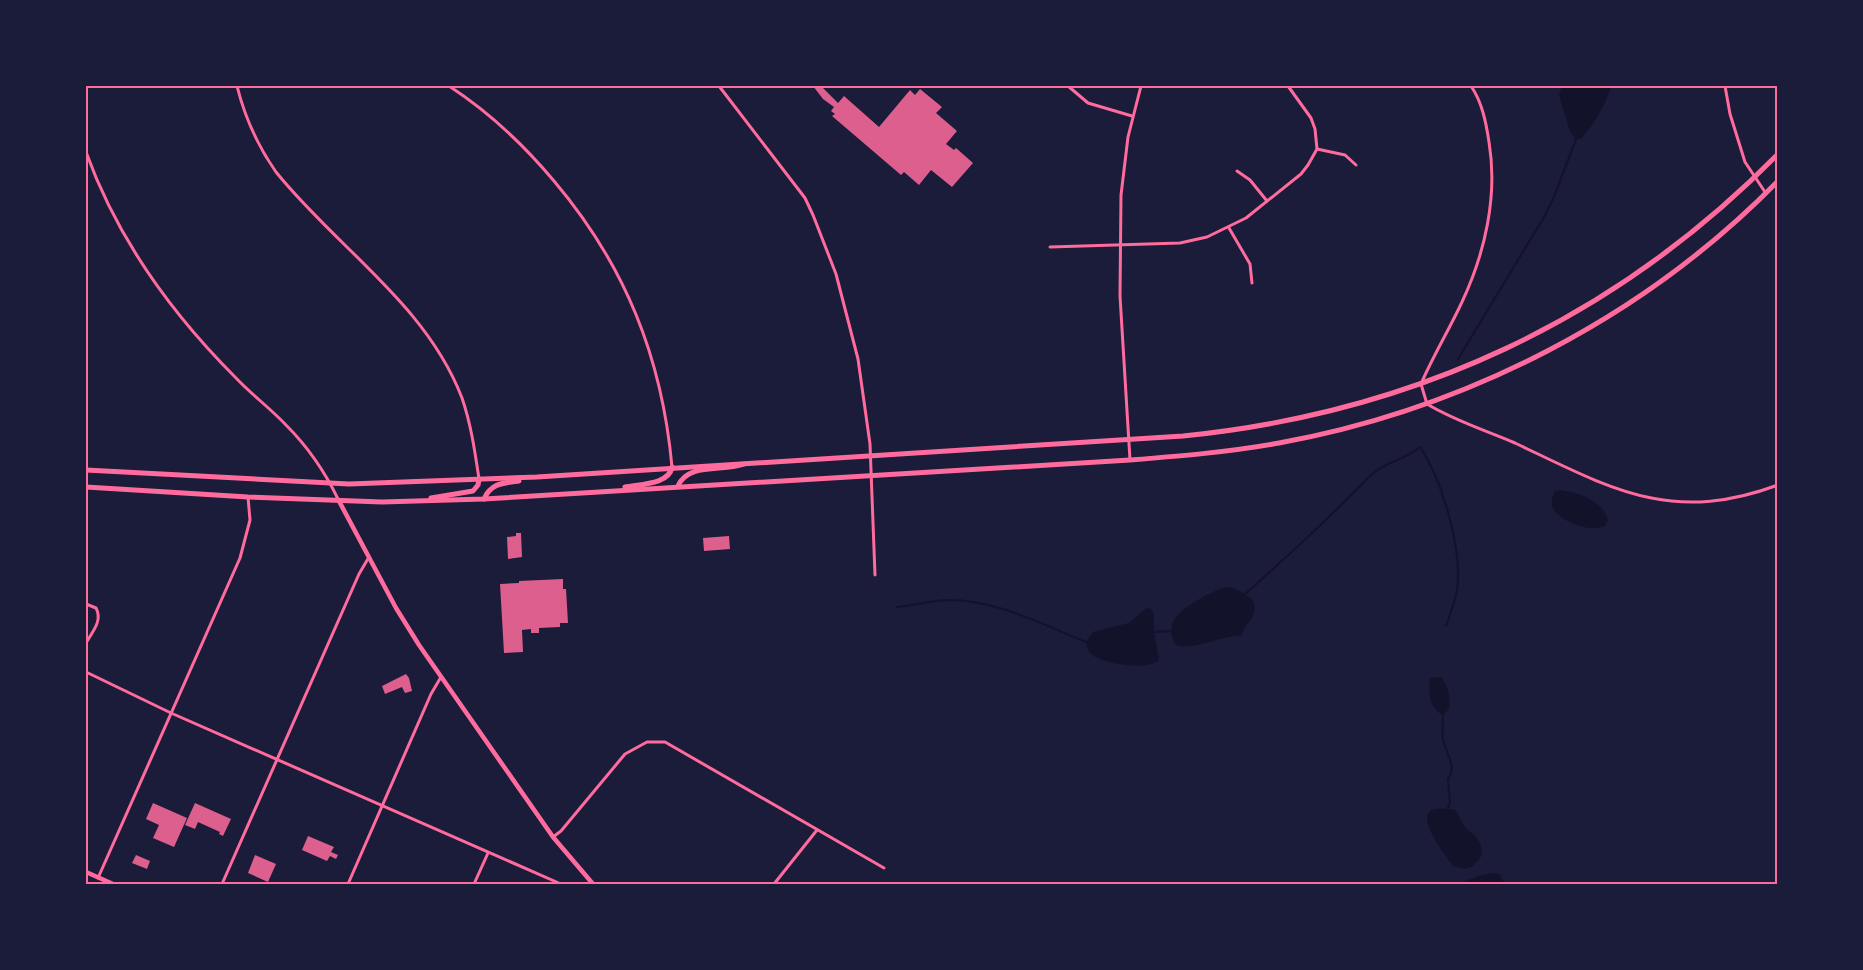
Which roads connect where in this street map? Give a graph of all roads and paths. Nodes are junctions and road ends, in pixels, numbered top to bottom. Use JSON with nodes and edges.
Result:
{"nodes":[{"id":1,"x":237,"y":86,"type":"edge"},
{"id":2,"x":449,"y":86,"type":"edge"},
{"id":3,"x":719,"y":86,"type":"edge"},
{"id":4,"x":1068,"y":86,"type":"edge"},
{"id":5,"x":1141,"y":86,"type":"edge"},
{"id":6,"x":1288,"y":86,"type":"edge"},
{"id":7,"x":1471,"y":86,"type":"edge"},
{"id":8,"x":1725,"y":86,"type":"edge"},
{"id":9,"x":1132,"y":116,"type":"junction"},
{"id":10,"x":1317,"y":149,"type":"junction"},
{"id":11,"x":86,"y":152,"type":"edge"},
{"id":12,"x":1778,"y":154,"type":"edge"},
{"id":13,"x":1356,"y":165,"type":"dead end"},
{"id":14,"x":1237,"y":171,"type":"dead end"},
{"id":15,"x":1755,"y":177,"type":"junction"},
{"id":16,"x":1778,"y":181,"type":"edge"},
{"id":17,"x":1766,"y":193,"type":"junction"},
{"id":18,"x":1267,"y":201,"type":"junction"},
{"id":19,"x":1229,"y":228,"type":"junction"},
{"id":20,"x":1121,"y":245,"type":"junction"},
{"id":21,"x":1050,"y":247,"type":"dead end"},
{"id":22,"x":1252,"y":283,"type":"dead end"},
{"id":23,"x":1421,"y":384,"type":"junction"},
{"id":24,"x":1427,"y":404,"type":"junction"},
{"id":25,"x":1129,"y":439,"type":"junction"},
{"id":26,"x":871,"y":455,"type":"junction"},
{"id":27,"x":1130,"y":460,"type":"junction"},
{"id":28,"x":750,"y":462,"type":"junction"},
{"id":29,"x":672,"y":467,"type":"junction"},
{"id":30,"x":86,"y":470,"type":"edge"},
{"id":31,"x":567,"y":474,"type":"junction"},
{"id":32,"x":872,"y":475,"type":"junction"},
{"id":33,"x":480,"y":479,"type":"junction"},
{"id":34,"x":331,"y":483,"type":"junction"},
{"id":35,"x":1778,"y":485,"type":"edge"},
{"id":36,"x":678,"y":486,"type":"junction"},
{"id":37,"x":86,"y":487,"type":"edge"},
{"id":38,"x":610,"y":491,"type":"junction"},
{"id":39,"x":248,"y":497,"type":"junction"},
{"id":40,"x":484,"y":500,"type":"junction"},
{"id":41,"x":339,"y":501,"type":"junction"},
{"id":42,"x":415,"y":502,"type":"junction"},
{"id":43,"x":369,"y":556,"type":"junction"},
{"id":44,"x":875,"y":575,"type":"dead end"},
{"id":45,"x":86,"y":604,"type":"edge"},
{"id":46,"x":86,"y":644,"type":"edge"},
{"id":47,"x":86,"y":672,"type":"edge"},
{"id":48,"x":441,"y":677,"type":"junction"},
{"id":49,"x":171,"y":713,"type":"junction"},
{"id":50,"x":277,"y":759,"type":"junction"},
{"id":51,"x":383,"y":807,"type":"junction"},
{"id":52,"x":817,"y":830,"type":"junction"},
{"id":53,"x":553,"y":837,"type":"junction"},
{"id":54,"x":488,"y":853,"type":"junction"},
{"id":55,"x":884,"y":868,"type":"dead end"},
{"id":56,"x":86,"y":872,"type":"edge"},
{"id":57,"x":98,"y":878,"type":"junction"},
{"id":58,"x":593,"y":884,"type":"edge"},
{"id":59,"x":113,"y":885,"type":"edge"},
{"id":60,"x":222,"y":885,"type":"edge"},
{"id":61,"x":348,"y":885,"type":"edge"},
{"id":62,"x":474,"y":885,"type":"edge"},
{"id":63,"x":561,"y":885,"type":"edge"},
{"id":64,"x":774,"y":885,"type":"edge"}],
"edges":[{"from":1,"to":33,"type":"street"},
{"from":2,"to":29,"type":"street"},
{"from":3,"to":26,"type":"street"},
{"from":4,"to":9,"type":"street"},
{"from":5,"to":9,"type":"street"},
{"from":6,"to":10,"type":"street"},
{"from":7,"to":23,"type":"street"},
{"from":8,"to":15,"type":"street"},
{"from":9,"to":20,"type":"street"},
{"from":10,"to":13,"type":"street"},
{"from":10,"to":18,"type":"street"},
{"from":11,"to":34,"type":"street"},
{"from":12,"to":15,"type":"main road"},
{"from":14,"to":18,"type":"street"},
{"from":15,"to":17,"type":"street"},
{"from":15,"to":23,"type":"main road"},
{"from":16,"to":17,"type":"main road"},
{"from":17,"to":24,"type":"main road"},
{"from":18,"to":19,"type":"street"},
{"from":19,"to":20,"type":"street"},
{"from":19,"to":22,"type":"street"},
{"from":20,"to":21,"type":"street"},
{"from":20,"to":25,"type":"street"},
{"from":23,"to":24,"type":"street"},
{"from":23,"to":25,"type":"main road"},
{"from":24,"to":27,"type":"main road"},
{"from":24,"to":35,"type":"street"},
{"from":25,"to":26,"type":"main road"},
{"from":25,"to":27,"type":"street"},
{"from":26,"to":28,"type":"main road"},
{"from":26,"to":32,"type":"street"},
{"from":27,"to":32,"type":"main road"},
{"from":28,"to":29,"type":"main road"},
{"from":28,"to":36,"type":"main road"},
{"from":29,"to":31,"type":"main road"},
{"from":29,"to":38,"type":"main road"},
{"from":30,"to":34,"type":"main road"},
{"from":31,"to":33,"type":"main road"},
{"from":31,"to":40,"type":"main road"},
{"from":32,"to":36,"type":"main road"},
{"from":32,"to":44,"type":"street"},
{"from":33,"to":34,"type":"main road"},
{"from":33,"to":42,"type":"main road"},
{"from":34,"to":41,"type":"street"},
{"from":36,"to":38,"type":"main road"},
{"from":37,"to":39,"type":"main road"},
{"from":38,"to":40,"type":"main road"},
{"from":39,"to":41,"type":"main road"},
{"from":39,"to":49,"type":"street"},
{"from":40,"to":42,"type":"main road"},
{"from":41,"to":42,"type":"main road"},
{"from":41,"to":43,"type":"street"},
{"from":43,"to":48,"type":"street"},
{"from":43,"to":50,"type":"street"},
{"from":45,"to":46,"type":"street"},
{"from":47,"to":49,"type":"street"},
{"from":48,"to":51,"type":"street"},
{"from":48,"to":53,"type":"street"},
{"from":49,"to":50,"type":"street"},
{"from":49,"to":57,"type":"street"},
{"from":50,"to":51,"type":"street"},
{"from":50,"to":60,"type":"street"},
{"from":51,"to":54,"type":"street"},
{"from":51,"to":61,"type":"street"},
{"from":52,"to":53,"type":"street"},
{"from":52,"to":55,"type":"street"},
{"from":52,"to":64,"type":"street"},
{"from":53,"to":58,"type":"street"},
{"from":54,"to":62,"type":"street"},
{"from":54,"to":63,"type":"street"},
{"from":56,"to":57,"type":"street"},
{"from":57,"to":59,"type":"street"}]}
